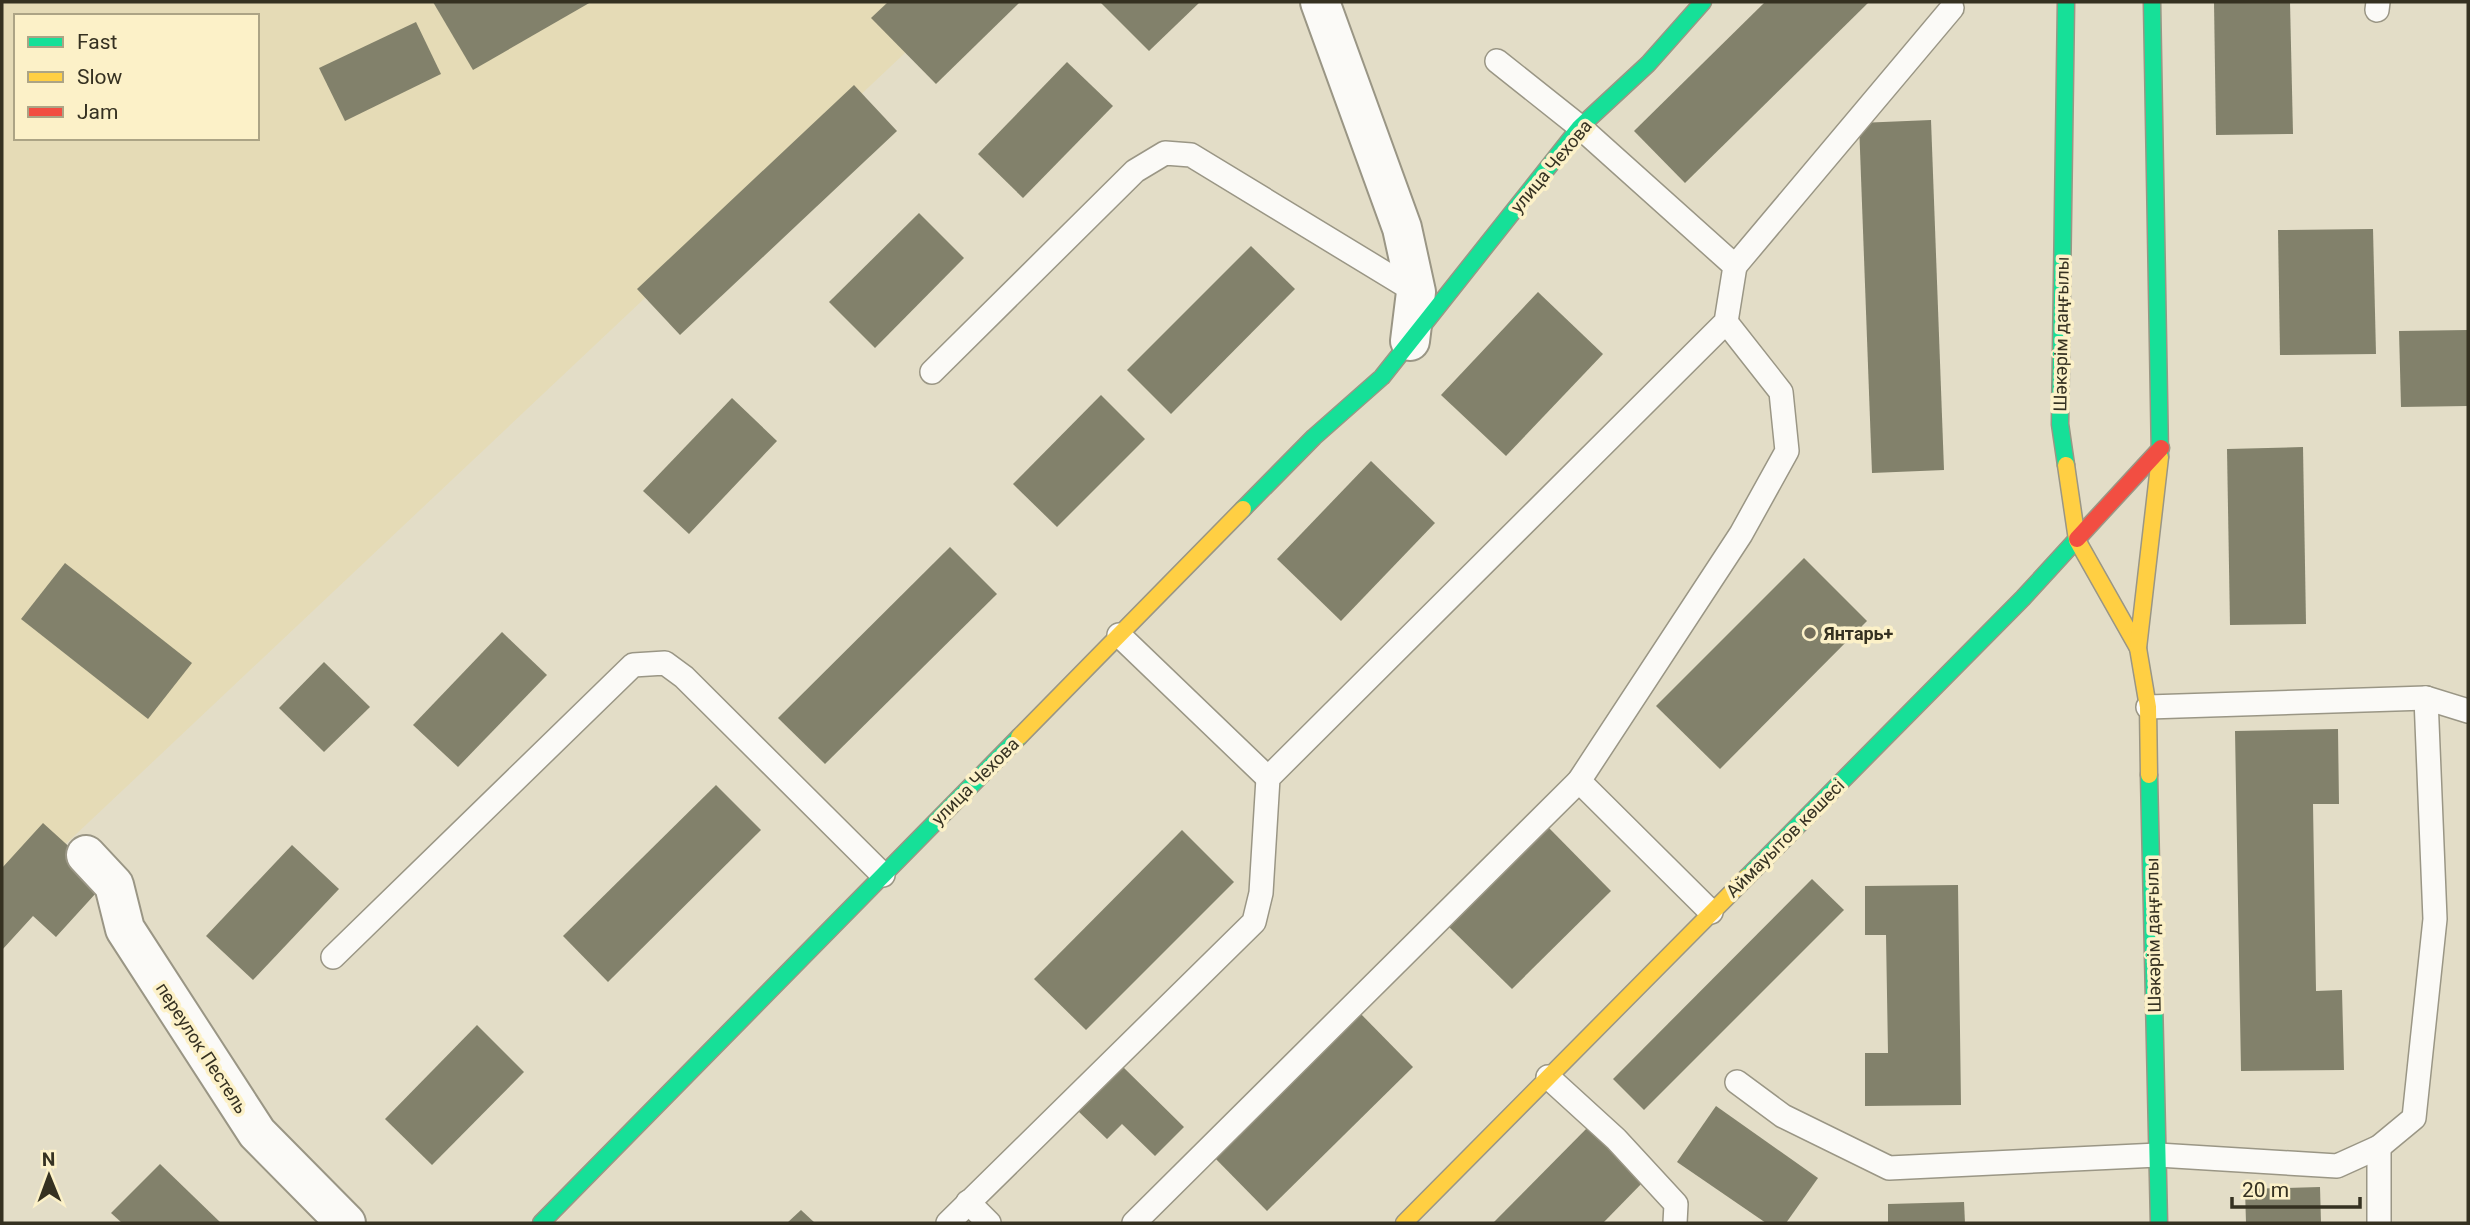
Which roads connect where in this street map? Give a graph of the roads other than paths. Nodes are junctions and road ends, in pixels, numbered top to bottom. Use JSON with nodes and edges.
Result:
{"nodes":[{"id":1,"x":1320,"y":2,"type":"edge"},
{"id":2,"x":1703,"y":2,"type":"edge"},
{"id":3,"x":2066,"y":2,"type":"edge"},
{"id":4,"x":2152,"y":2,"type":"edge"},
{"id":5,"x":1952,"y":8,"type":"dead end"},
{"id":6,"x":1497,"y":61,"type":"dead end"},
{"id":7,"x":1580,"y":127,"type":"junction"},
{"id":8,"x":1735,"y":266,"type":"junction"},
{"id":9,"x":1416,"y":292,"type":"junction"},
{"id":10,"x":1726,"y":322,"type":"junction"},
{"id":11,"x":1410,"y":341,"type":"junction"},
{"id":12,"x":932,"y":372,"type":"dead end"},
{"id":13,"x":2161,"y":448,"type":"junction"},
{"id":14,"x":2077,"y":540,"type":"junction"},
{"id":15,"x":1119,"y":635,"type":"junction"},
{"id":16,"x":2138,"y":648,"type":"junction"},
{"id":17,"x":2426,"y":698,"type":"junction"},
{"id":18,"x":2148,"y":707,"type":"junction"},
{"id":19,"x":2468,"y":711,"type":"edge"},
{"id":20,"x":1268,"y":778,"type":"junction"},
{"id":21,"x":1579,"y":781,"type":"junction"},
{"id":22,"x":86,"y":855,"type":"dead end"},
{"id":23,"x":883,"y":875,"type":"junction"},
{"id":24,"x":1711,"y":912,"type":"junction"},
{"id":25,"x":333,"y":957,"type":"dead end"},
{"id":26,"x":1548,"y":1077,"type":"junction"},
{"id":27,"x":1737,"y":1082,"type":"dead end"},
{"id":28,"x":2379,"y":1147,"type":"junction"},
{"id":29,"x":2158,"y":1154,"type":"junction"},
{"id":30,"x":968,"y":1202,"type":"junction"},
{"id":31,"x":346,"y":1223,"type":"edge"},
{"id":32,"x":541,"y":1223,"type":"edge"},
{"id":33,"x":948,"y":1223,"type":"edge"},
{"id":34,"x":989,"y":1223,"type":"edge"},
{"id":35,"x":1134,"y":1223,"type":"edge"},
{"id":36,"x":1404,"y":1223,"type":"edge"},
{"id":37,"x":1675,"y":1223,"type":"edge"},
{"id":38,"x":2159,"y":1223,"type":"edge"},
{"id":39,"x":2379,"y":1223,"type":"edge"}],
"edges":[{"from":1,"to":9,"type":"street"},
{"from":2,"to":7,"type":"street","name":"улица Чехова"},
{"from":3,"to":14,"type":"street","name":"Шәкәрім даңғылы"},
{"from":4,"to":13,"type":"street","name":"Шәкәрім даңғылы"},
{"from":5,"to":8,"type":"lane"},
{"from":6,"to":7,"type":"lane"},
{"from":7,"to":8,"type":"lane"},
{"from":7,"to":11,"type":"street","name":"улица Чехова"},
{"from":8,"to":10,"type":"lane"},
{"from":9,"to":11,"type":"street"},
{"from":9,"to":12,"type":"lane"},
{"from":10,"to":20,"type":"lane"},
{"from":10,"to":21,"type":"lane"},
{"from":11,"to":15,"type":"street","name":"улица Чехова"},
{"from":13,"to":14,"type":"street","name":"Аймауытов көшесі"},
{"from":13,"to":16,"type":"street","name":"Шәкәрім даңғылы"},
{"from":14,"to":16,"type":"street","name":"Шәкәрім даңғылы"},
{"from":14,"to":24,"type":"street","name":"Аймауытов көшесі"},
{"from":15,"to":20,"type":"lane"},
{"from":15,"to":23,"type":"street","name":"улица Чехова"},
{"from":16,"to":18,"type":"street","name":"Шәкәрім даңғылы"},
{"from":17,"to":18,"type":"lane"},
{"from":17,"to":19,"type":"lane"},
{"from":17,"to":28,"type":"lane"},
{"from":18,"to":29,"type":"street","name":"Шәкәрім даңғылы"},
{"from":20,"to":30,"type":"lane"},
{"from":21,"to":24,"type":"lane"},
{"from":21,"to":35,"type":"lane"},
{"from":22,"to":31,"type":"street","name":"переулок Пестель"},
{"from":23,"to":25,"type":"lane"},
{"from":23,"to":32,"type":"street","name":"улица Чехова"},
{"from":24,"to":26,"type":"street","name":"Аймауытов көшесі"},
{"from":26,"to":36,"type":"street","name":"Аймауытов көшесі"},
{"from":26,"to":37,"type":"lane"},
{"from":27,"to":29,"type":"lane"},
{"from":28,"to":29,"type":"lane"},
{"from":28,"to":39,"type":"lane"},
{"from":29,"to":38,"type":"street","name":"Шәкәрім даңғылы"},
{"from":30,"to":33,"type":"lane"},
{"from":30,"to":34,"type":"lane"}]}
